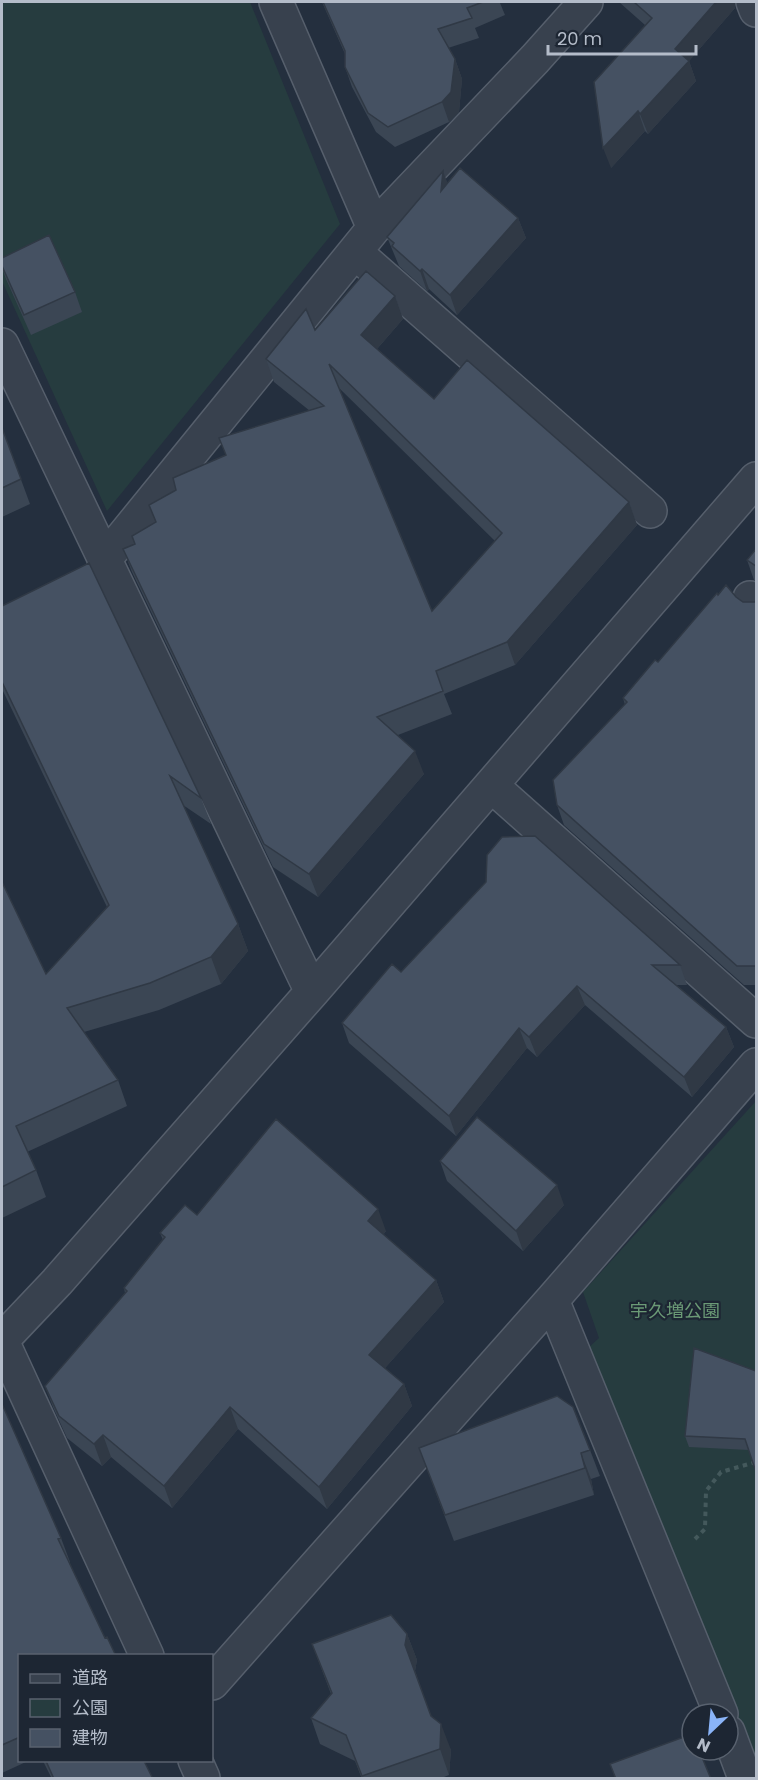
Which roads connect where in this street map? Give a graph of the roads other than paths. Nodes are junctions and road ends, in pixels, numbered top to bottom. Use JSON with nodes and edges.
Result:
{"nodes":[{"id":1,"x":276,"y":2,"type":"edge"},
{"id":2,"x":586,"y":2,"type":"edge"},
{"id":3,"x":753,"y":2,"type":"edge"},
{"id":4,"x":756,"y":10,"type":"edge"},
{"id":5,"x":365,"y":240,"type":"junction"},
{"id":6,"x":2,"y":345,"type":"edge"},
{"id":7,"x":756,"y":479,"type":"edge"},
{"id":8,"x":650,"y":511,"type":"dead end"},
{"id":9,"x":104,"y":560,"type":"junction"},
{"id":10,"x":492,"y":786,"type":"junction"},
{"id":11,"x":312,"y":992,"type":"junction"},
{"id":12,"x":756,"y":1021,"type":"edge"},
{"id":13,"x":756,"y":1065,"type":"edge"},
{"id":14,"x":552,"y":1300,"type":"junction"},
{"id":15,"x":2,"y":1341,"type":"edge"},
{"id":16,"x":146,"y":1654,"type":"edge"},
{"id":17,"x":213,"y":1682,"type":"edge"},
{"id":18,"x":715,"y":1702,"type":"edge"},
{"id":19,"x":195,"y":1762,"type":"edge"},
{"id":20,"x":739,"y":1762,"type":"edge"},
{"id":21,"x":203,"y":1779,"type":"edge"},
{"id":22,"x":745,"y":1779,"type":"edge"}],
"edges":[{"from":1,"to":5,"type":"street"},
{"from":2,"to":5,"type":"street"},
{"from":3,"to":4,"type":"street"},
{"from":5,"to":8,"type":"street"},
{"from":5,"to":9,"type":"street"},
{"from":6,"to":9,"type":"street"},
{"from":7,"to":10,"type":"street"},
{"from":9,"to":11,"type":"street"},
{"from":10,"to":11,"type":"street"},
{"from":10,"to":12,"type":"street"},
{"from":11,"to":15,"type":"street"},
{"from":13,"to":14,"type":"street"},
{"from":14,"to":17,"type":"street"},
{"from":14,"to":18,"type":"street"},
{"from":15,"to":16,"type":"street"},
{"from":19,"to":21,"type":"street"},
{"from":20,"to":22,"type":"street"}]}
